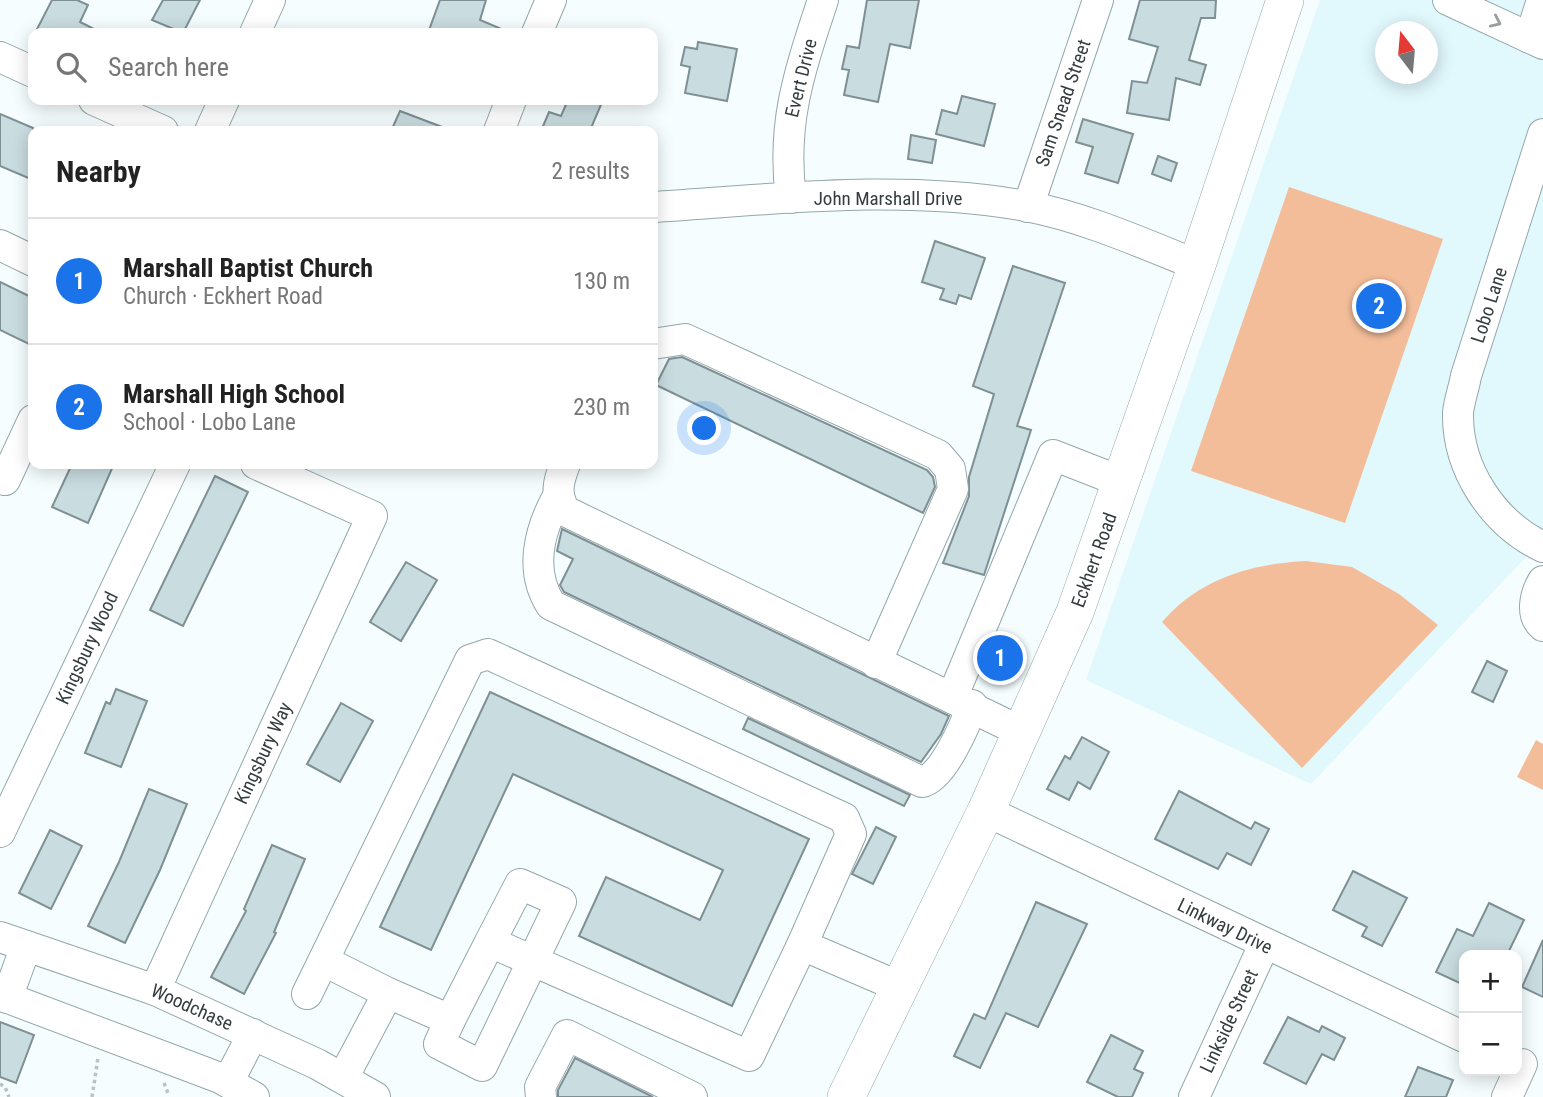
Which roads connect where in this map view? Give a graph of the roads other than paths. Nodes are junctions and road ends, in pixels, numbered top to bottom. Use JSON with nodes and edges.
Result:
{"nodes":[{"id":1,"x":270,"y":0,"type":"edge"},
{"id":2,"x":551,"y":0,"type":"edge"},
{"id":3,"x":822,"y":0,"type":"edge"},
{"id":4,"x":1098,"y":0,"type":"edge"},
{"id":5,"x":1285,"y":0,"type":"edge"},
{"id":6,"x":1448,"y":0,"type":"edge"},
{"id":7,"x":1542,"y":0,"type":"edge"},
{"id":8,"x":257,"y":28,"type":"edge"},
{"id":9,"x":539,"y":28,"type":"edge"},
{"id":10,"x":1536,"y":41,"type":"edge"},
{"id":11,"x":0,"y":57,"type":"edge"},
{"id":12,"x":28,"y":70,"type":"edge"},
{"id":13,"x":105,"y":105,"type":"edge"},
{"id":14,"x":222,"y":105,"type":"edge"},
{"id":15,"x":509,"y":105,"type":"edge"},
{"id":16,"x":152,"y":126,"type":"edge"},
{"id":17,"x":212,"y":126,"type":"edge"},
{"id":18,"x":501,"y":126,"type":"edge"},
{"id":19,"x":1543,"y":134,"type":"edge"},
{"id":20,"x":791,"y":198,"type":"junction"},
{"id":21,"x":658,"y":206,"type":"edge"},
{"id":22,"x":1028,"y":207,"type":"junction"},
{"id":23,"x":0,"y":245,"type":"edge"},
{"id":24,"x":28,"y":259,"type":"edge"},
{"id":25,"x":1197,"y":265,"type":"junction"},
{"id":26,"x":658,"y":343,"type":"edge"},
{"id":27,"x":28,"y":431,"type":"edge"},
{"id":28,"x":173,"y":469,"type":"edge"},
{"id":29,"x":267,"y":469,"type":"edge"},
{"id":30,"x":563,"y":469,"type":"edge"},
{"id":31,"x":0,"y":478,"type":"edge"},
{"id":32,"x":1122,"y":482,"type":"junction"},
{"id":33,"x":557,"y":498,"type":"junction"},
{"id":34,"x":1543,"y":547,"type":"edge"},
{"id":35,"x":1543,"y":581,"type":"edge"},
{"id":36,"x":1543,"y":626,"type":"edge"},
{"id":37,"x":876,"y":663,"type":"junction"},
{"id":38,"x":962,"y":701,"type":"junction"},
{"id":39,"x":1022,"y":732,"type":"junction"},
{"id":40,"x":986,"y":811,"type":"junction"},
{"id":41,"x":0,"y":832,"type":"edge"},
{"id":42,"x":13,"y":942,"type":"edge"},
{"id":43,"x":490,"y":942,"type":"junction"},
{"id":44,"x":802,"y":945,"type":"junction"},
{"id":45,"x":1264,"y":945,"type":"junction"},
{"id":46,"x":324,"y":961,"type":"junction"},
{"id":47,"x":534,"y":962,"type":"junction"},
{"id":48,"x":900,"y":987,"type":"junction"},
{"id":49,"x":155,"y":990,"type":"junction"},
{"id":50,"x":387,"y":993,"type":"junction"},
{"id":51,"x":307,"y":995,"type":"dead end"},
{"id":52,"x":3,"y":997,"type":"edge"},
{"id":53,"x":450,"y":1020,"type":"junction"},
{"id":54,"x":253,"y":1034,"type":"junction"},
{"id":55,"x":1459,"y":1036,"type":"edge"},
{"id":56,"x":1527,"y":1067,"type":"edge"},
{"id":57,"x":342,"y":1078,"type":"junction"},
{"id":58,"x":228,"y":1082,"type":"junction"},
{"id":59,"x":254,"y":1097,"type":"edge"},
{"id":60,"x":375,"y":1097,"type":"edge"},
{"id":61,"x":541,"y":1097,"type":"edge"},
{"id":62,"x":692,"y":1097,"type":"edge"},
{"id":63,"x":846,"y":1097,"type":"edge"},
{"id":64,"x":1194,"y":1097,"type":"edge"},
{"id":65,"x":1507,"y":1097,"type":"edge"}],
"edges":[{"from":1,"to":8,"type":"street"},
{"from":2,"to":9,"type":"street"},
{"from":3,"to":20,"type":"street","name":"Evert Drive"},
{"from":4,"to":22,"type":"street","name":"Sam Snead Street"},
{"from":5,"to":25,"type":"main road","name":"Eckhert Road"},
{"from":6,"to":10,"type":"street","one_way":true},
{"from":7,"to":10,"type":"street"},
{"from":11,"to":12,"type":"street"},
{"from":13,"to":16,"type":"street"},
{"from":14,"to":17,"type":"street"},
{"from":15,"to":18,"type":"street"},
{"from":19,"to":34,"type":"street","name":"Lobo Lane"},
{"from":20,"to":21,"type":"street","name":"John Marshall Drive"},
{"from":20,"to":22,"type":"street","name":"John Marshall Drive"},
{"from":22,"to":25,"type":"street","name":"John Marshall Drive"},
{"from":23,"to":24,"type":"street"},
{"from":25,"to":32,"type":"main road","name":"Eckhert Road"},
{"from":26,"to":37,"type":"street"},
{"from":27,"to":31,"type":"street"},
{"from":28,"to":41,"type":"street","name":"Kingsbury Wood"},
{"from":29,"to":49,"type":"street","name":"Kingsbury Way"},
{"from":30,"to":33,"type":"street"},
{"from":32,"to":38,"type":"street"},
{"from":32,"to":39,"type":"main road","name":"Eckhert Road"},
{"from":33,"to":37,"type":"street"},
{"from":33,"to":38,"type":"street"},
{"from":35,"to":36,"type":"street"},
{"from":37,"to":38,"type":"street"},
{"from":38,"to":39,"type":"street"},
{"from":39,"to":40,"type":"main road","name":"Eckhert Road"},
{"from":40,"to":45,"type":"street","name":"Linkway Drive"},
{"from":40,"to":48,"type":"main road","name":"Eckhert Road"},
{"from":42,"to":49,"type":"street","name":"Woodchase"},
{"from":42,"to":52,"type":"street"},
{"from":43,"to":47,"type":"street"},
{"from":43,"to":47,"type":"street"},
{"from":43,"to":53,"type":"street"},
{"from":44,"to":46,"type":"street"},
{"from":44,"to":47,"type":"street"},
{"from":44,"to":48,"type":"street"},
{"from":45,"to":55,"type":"street","name":"Linkway Drive"},
{"from":45,"to":64,"type":"street","name":"Linkside Street"},
{"from":46,"to":50,"type":"street"},
{"from":46,"to":51,"type":"street"},
{"from":47,"to":53,"type":"street"},
{"from":48,"to":63,"type":"main road","name":"Eckhert Road"},
{"from":49,"to":54,"type":"street","name":"Woodchase"},
{"from":50,"to":53,"type":"street"},
{"from":50,"to":57,"type":"street"},
{"from":52,"to":58,"type":"street"},
{"from":54,"to":57,"type":"street","name":"Woodchase"},
{"from":54,"to":58,"type":"street"},
{"from":56,"to":65,"type":"street"},
{"from":57,"to":60,"type":"street","name":"Woodchase"},
{"from":58,"to":59,"type":"street"},
{"from":61,"to":62,"type":"street"}]}
